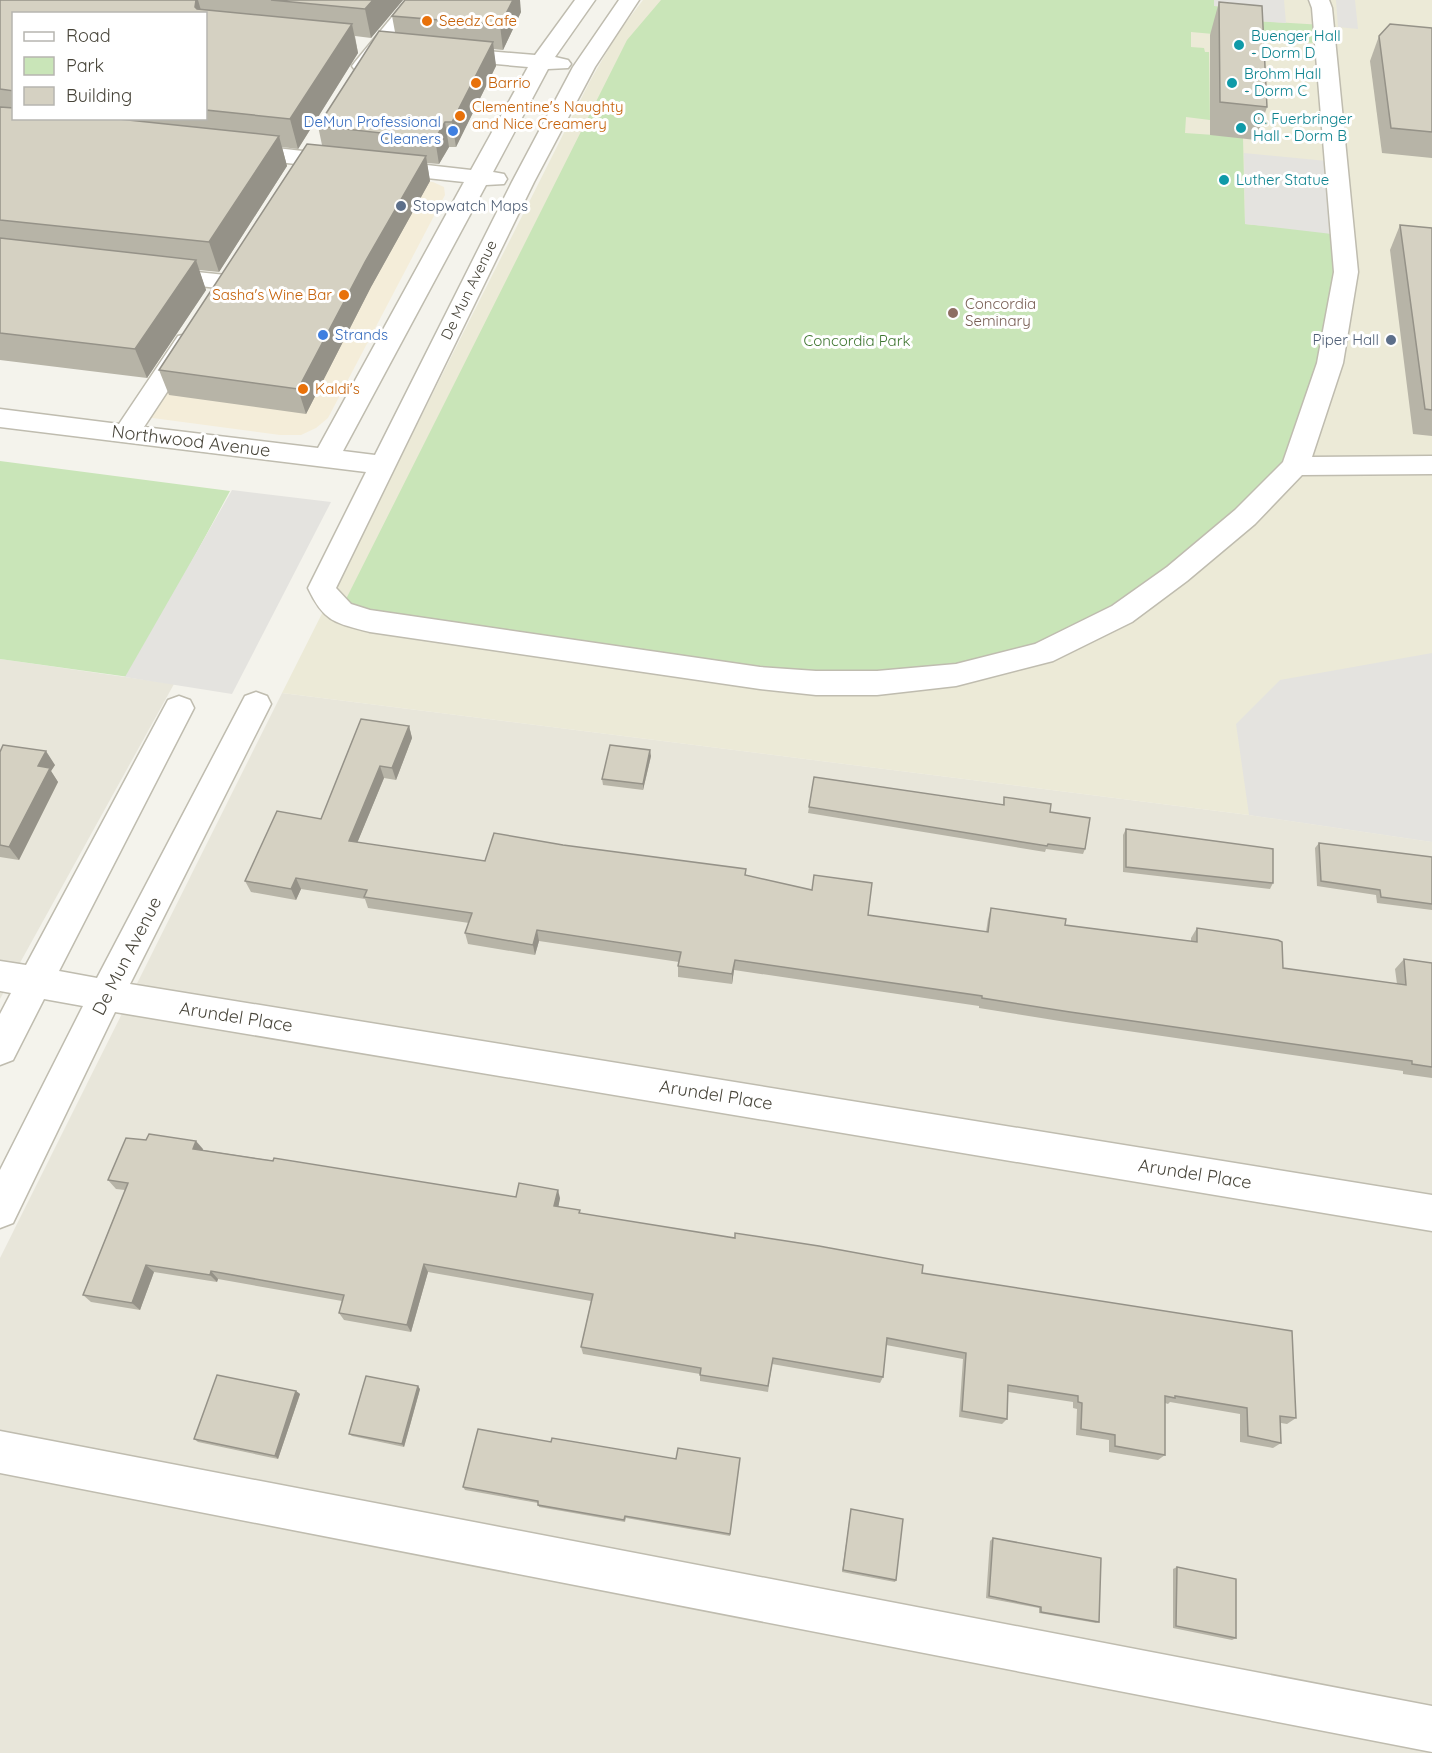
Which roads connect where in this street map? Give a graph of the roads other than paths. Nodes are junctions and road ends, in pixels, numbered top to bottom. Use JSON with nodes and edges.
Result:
{"nodes":[{"id":1,"x":417,"y":0,"type":"edge"},
{"id":2,"x":585,"y":0,"type":"edge"},
{"id":3,"x":630,"y":0,"type":"edge"},
{"id":4,"x":1319,"y":0,"type":"edge"},
{"id":5,"x":434,"y":52,"type":"edge"},
{"id":6,"x":541,"y":62,"type":"junction"},
{"id":7,"x":584,"y":67,"type":"junction"},
{"id":8,"x":349,"y":88,"type":"edge"},
{"id":9,"x":321,"y":136,"type":"edge"},
{"id":10,"x":224,"y":150,"type":"edge"},
{"id":11,"x":301,"y":168,"type":"junction"},
{"id":12,"x":478,"y":177,"type":"junction"},
{"id":13,"x":523,"y":182,"type":"junction"},
{"id":14,"x":131,"y":272,"type":"edge"},
{"id":15,"x":0,"y":418,"type":"edge"},
{"id":16,"x":126,"y":433,"type":"junction"},
{"id":17,"x":326,"y":458,"type":"junction"},
{"id":18,"x":383,"y":465,"type":"junction"},
{"id":19,"x":1432,"y":465,"type":"edge"},
{"id":20,"x":1295,"y":466,"type":"junction"},
{"id":21,"x":256,"y":704,"type":"dead end"},
{"id":22,"x":180,"y":708,"type":"dead end"},
{"id":23,"x":0,"y":976,"type":"edge"},
{"id":24,"x":37,"y":983,"type":"junction"},
{"id":25,"x":106,"y":995,"type":"junction"},
{"id":26,"x":0,"y":1049,"type":"edge"},
{"id":27,"x":0,"y":1210,"type":"edge"},
{"id":28,"x":1432,"y":1213,"type":"edge"},
{"id":29,"x":0,"y":1452,"type":"edge"},
{"id":30,"x":1432,"y":1729,"type":"edge"}],
"edges":[{"from":1,"to":8,"type":"street"},
{"from":2,"to":6,"type":"street"},
{"from":3,"to":7,"type":"street","name":"De Mun Avenue"},
{"from":4,"to":20,"type":"street"},
{"from":5,"to":6,"type":"street"},
{"from":6,"to":7,"type":"street"},
{"from":6,"to":12,"type":"street"},
{"from":7,"to":13,"type":"street","name":"De Mun Avenue"},
{"from":9,"to":11,"type":"street"},
{"from":10,"to":11,"type":"street"},
{"from":11,"to":12,"type":"street"},
{"from":12,"to":13,"type":"street"},
{"from":12,"to":17,"type":"street"},
{"from":13,"to":18,"type":"street","name":"De Mun Avenue"},
{"from":14,"to":16,"type":"street"},
{"from":15,"to":16,"type":"street","name":"Northwood Avenue"},
{"from":16,"to":17,"type":"street","name":"Northwood Avenue"},
{"from":17,"to":18,"type":"street","name":"Northwood Avenue"},
{"from":18,"to":20,"type":"street","name":"De Mun Avenue"},
{"from":19,"to":20,"type":"street"},
{"from":21,"to":25,"type":"street","name":"De Mun Avenue"},
{"from":22,"to":24,"type":"street"},
{"from":23,"to":24,"type":"street","name":"Arundel Place"},
{"from":24,"to":25,"type":"street","name":"Arundel Place"},
{"from":24,"to":26,"type":"street"},
{"from":25,"to":27,"type":"street","name":"De Mun Avenue"},
{"from":25,"to":28,"type":"street","name":"Arundel Place"},
{"from":29,"to":30,"type":"street"}]}
